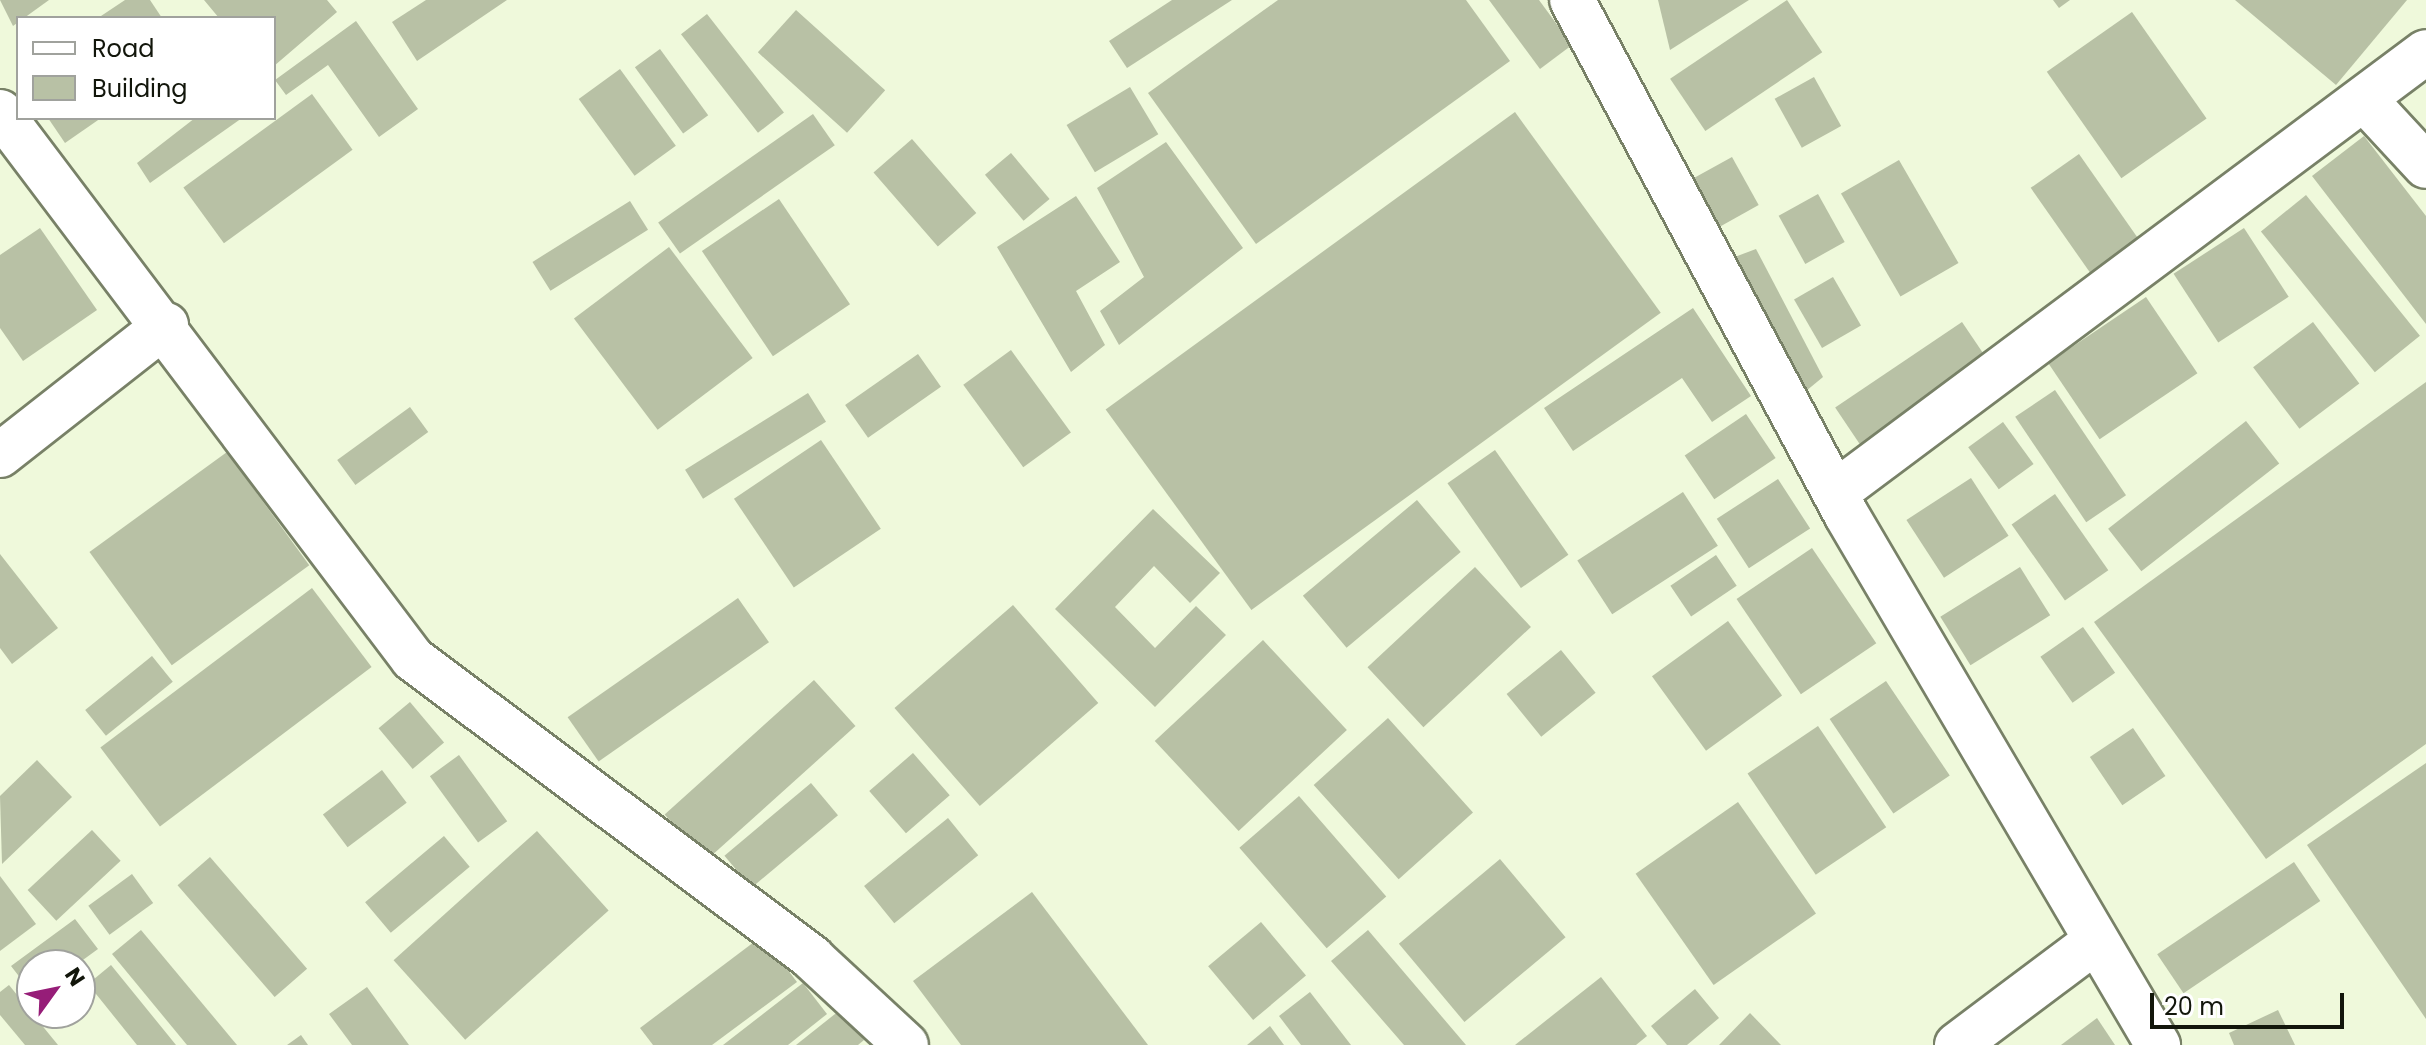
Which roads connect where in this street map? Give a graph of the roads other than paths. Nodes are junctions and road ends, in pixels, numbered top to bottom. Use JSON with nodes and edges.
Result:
{"nodes":[{"id":1,"x":1572,"y":0,"type":"edge"},
{"id":2,"x":2426,"y":52,"type":"edge"},
{"id":3,"x":2364,"y":99,"type":"junction"},
{"id":4,"x":0,"y":112,"type":"edge"},
{"id":5,"x":2426,"y":166,"type":"edge"},
{"id":6,"x":166,"y":325,"type":"junction"},
{"id":7,"x":0,"y":455,"type":"edge"},
{"id":8,"x":1835,"y":493,"type":"junction"},
{"id":9,"x":2094,"y":942,"type":"junction"},
{"id":10,"x":906,"y":1045,"type":"edge"},
{"id":11,"x":1957,"y":1045,"type":"edge"},
{"id":12,"x":2158,"y":1045,"type":"edge"}],
"edges":[{"from":1,"to":8,"type":"street"},
{"from":2,"to":3,"type":"street"},
{"from":3,"to":5,"type":"street"},
{"from":3,"to":8,"type":"street"},
{"from":4,"to":6,"type":"street"},
{"from":6,"to":7,"type":"street"},
{"from":6,"to":10,"type":"street"},
{"from":8,"to":9,"type":"street"},
{"from":9,"to":11,"type":"street"},
{"from":9,"to":12,"type":"street"}]}
